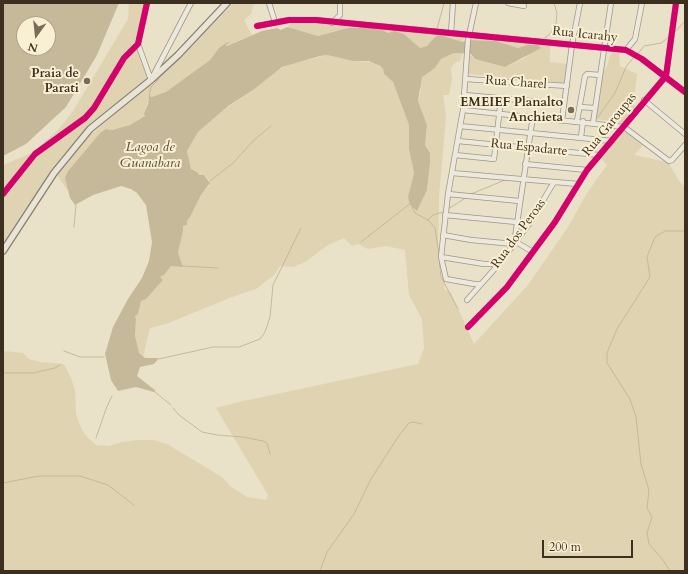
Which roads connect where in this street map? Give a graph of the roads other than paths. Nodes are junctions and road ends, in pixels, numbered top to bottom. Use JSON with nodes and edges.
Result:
{"nodes":[{"id":1,"x":147,"y":3,"type":"edge"},
{"id":2,"x":191,"y":3,"type":"edge"},
{"id":3,"x":227,"y":3,"type":"edge"},
{"id":4,"x":269,"y":3,"type":"edge"},
{"id":5,"x":340,"y":3,"type":"edge"},
{"id":6,"x":454,"y":3,"type":"edge"},
{"id":7,"x":476,"y":3,"type":"edge"},
{"id":8,"x":509,"y":3,"type":"edge"},
{"id":9,"x":580,"y":3,"type":"edge"},
{"id":10,"x":611,"y":3,"type":"edge"},
{"id":11,"x":642,"y":3,"type":"edge"},
{"id":12,"x":676,"y":3,"type":"edge"},
{"id":13,"x":524,"y":6,"type":"dead end"},
{"id":14,"x":275,"y":22,"type":"junction"},
{"id":15,"x":332,"y":23,"type":"junction"},
{"id":16,"x":257,"y":26,"type":"dead end"},
{"id":17,"x":451,"y":33,"type":"junction"},
{"id":18,"x":469,"y":35,"type":"junction"},
{"id":19,"x":138,"y":44,"type":"junction"},
{"id":20,"x":572,"y":45,"type":"junction"},
{"id":21,"x":604,"y":49,"type":"junction"},
{"id":22,"x":626,"y":50,"type":"junction"},
{"id":23,"x":600,"y":75,"type":"junction"},
{"id":24,"x":666,"y":76,"type":"junction"},
{"id":25,"x":151,"y":79,"type":"junction"},
{"id":26,"x":466,"y":79,"type":"junction"},
{"id":27,"x":567,"y":86,"type":"junction"},
{"id":28,"x":685,"y":92,"type":"edge"},
{"id":29,"x":465,"y":95,"type":"junction"},
{"id":30,"x":501,"y":99,"type":"junction"},
{"id":31,"x":644,"y":100,"type":"junction"},
{"id":32,"x":564,"y":104,"type":"junction"},
{"id":33,"x":580,"y":107,"type":"junction"},
{"id":34,"x":595,"y":108,"type":"junction"},
{"id":35,"x":463,"y":110,"type":"junction"},
{"id":36,"x":500,"y":113,"type":"junction"},
{"id":37,"x":533,"y":116,"type":"junction"},
{"id":38,"x":562,"y":120,"type":"junction"},
{"id":39,"x":580,"y":121,"type":"junction"},
{"id":40,"x":593,"y":123,"type":"junction"},
{"id":41,"x":460,"y":126,"type":"junction"},
{"id":42,"x":624,"y":127,"type":"junction"},
{"id":43,"x":498,"y":129,"type":"junction"},
{"id":44,"x":530,"y":132,"type":"junction"},
{"id":45,"x":685,"y":134,"type":"edge"},
{"id":46,"x":581,"y":137,"type":"junction"},
{"id":47,"x":458,"y":141,"type":"junction"},
{"id":48,"x":612,"y":141,"type":"junction"},
{"id":49,"x":496,"y":145,"type":"junction"},
{"id":50,"x":685,"y":145,"type":"edge"},
{"id":51,"x":527,"y":148,"type":"junction"},
{"id":52,"x":455,"y":155,"type":"junction"},
{"id":53,"x":600,"y":155,"type":"junction"},
{"id":54,"x":525,"y":164,"type":"junction"},
{"id":55,"x":587,"y":170,"type":"junction"},
{"id":56,"x":452,"y":173,"type":"junction"},
{"id":57,"x":522,"y":180,"type":"junction"},
{"id":58,"x":554,"y":182,"type":"junction"},
{"id":59,"x":578,"y":184,"type":"junction"},
{"id":60,"x":3,"y":194,"type":"edge"},
{"id":61,"x":448,"y":194,"type":"junction"},
{"id":62,"x":519,"y":201,"type":"junction"},
{"id":63,"x":445,"y":215,"type":"junction"},
{"id":64,"x":516,"y":222,"type":"junction"},
{"id":65,"x":443,"y":234,"type":"junction"},
{"id":66,"x":515,"y":243,"type":"junction"},
{"id":67,"x":3,"y":251,"type":"edge"},
{"id":68,"x":533,"y":252,"type":"junction"},
{"id":69,"x":441,"y":257,"type":"junction"},
{"id":70,"x":499,"y":264,"type":"junction"},
{"id":71,"x":481,"y":284,"type":"junction"},
{"id":72,"x":467,"y":300,"type":"dead end"},
{"id":73,"x":468,"y":327,"type":"dead end"}],
"edges":[{"from":1,"to":19,"type":"street"},
{"from":2,"to":25,"type":"street"},
{"from":3,"to":25,"type":"main road"},
{"from":4,"to":14,"type":"street"},
{"from":5,"to":15,"type":"street"},
{"from":6,"to":17,"type":"street"},
{"from":7,"to":18,"type":"street"},
{"from":8,"to":13,"type":"street"},
{"from":9,"to":20,"type":"street"},
{"from":10,"to":21,"type":"street"},
{"from":11,"to":22,"type":"street"},
{"from":12,"to":24,"type":"street"},
{"from":14,"to":15,"type":"street","name":"Rua Icarahy"},
{"from":14,"to":16,"type":"street","name":"Rua Icarahy"},
{"from":15,"to":17,"type":"street","name":"Rua Icarahy"},
{"from":17,"to":18,"type":"street","name":"Rua Icarahy"},
{"from":18,"to":20,"type":"street","name":"Rua Icarahy"},
{"from":18,"to":26,"type":"street"},
{"from":19,"to":25,"type":"street"},
{"from":19,"to":60,"type":"street"},
{"from":20,"to":21,"type":"street","name":"Rua Icarahy"},
{"from":20,"to":27,"type":"street"},
{"from":21,"to":22,"type":"street","name":"Rua Icarahy"},
{"from":21,"to":23,"type":"street"},
{"from":22,"to":24,"type":"street","name":"Rua Icarahy"},
{"from":23,"to":33,"type":"street"},
{"from":23,"to":34,"type":"street"},
{"from":24,"to":28,"type":"street","name":"Rua Icarahy"},
{"from":24,"to":31,"type":"street","name":"Rua Garoupas"},
{"from":25,"to":67,"type":"main road"},
{"from":26,"to":27,"type":"street","name":"Rua Charel"},
{"from":26,"to":29,"type":"street"},
{"from":27,"to":32,"type":"street"},
{"from":29,"to":30,"type":"street","name":"Rua Charel"},
{"from":29,"to":35,"type":"street"},
{"from":30,"to":32,"type":"street","name":"Rua Charel"},
{"from":30,"to":36,"type":"street"},
{"from":31,"to":42,"type":"street","name":"Rua Garoupas"},
{"from":31,"to":45,"type":"street"},
{"from":32,"to":38,"type":"street"},
{"from":33,"to":34,"type":"street"},
{"from":33,"to":39,"type":"street"},
{"from":34,"to":40,"type":"street"},
{"from":35,"to":36,"type":"street"},
{"from":35,"to":41,"type":"street"},
{"from":36,"to":37,"type":"street"},
{"from":36,"to":43,"type":"street"},
{"from":37,"to":38,"type":"street"},
{"from":37,"to":44,"type":"street"},
{"from":38,"to":39,"type":"street"},
{"from":39,"to":40,"type":"street"},
{"from":39,"to":46,"type":"street"},
{"from":40,"to":42,"type":"street"},
{"from":41,"to":43,"type":"street"},
{"from":41,"to":47,"type":"street"},
{"from":42,"to":48,"type":"street","name":"Rua Garoupas"},
{"from":42,"to":50,"type":"street"},
{"from":43,"to":44,"type":"street"},
{"from":43,"to":49,"type":"street"},
{"from":44,"to":46,"type":"street"},
{"from":44,"to":51,"type":"street"},
{"from":46,"to":48,"type":"street"},
{"from":47,"to":49,"type":"street","name":"Rua Espadarte"},
{"from":47,"to":52,"type":"street"},
{"from":48,"to":53,"type":"street","name":"Rua Garoupas"},
{"from":49,"to":51,"type":"street","name":"Rua Espadarte"},
{"from":49,"to":52,"type":"street"},
{"from":51,"to":53,"type":"street","name":"Rua Espadarte"},
{"from":51,"to":54,"type":"street"},
{"from":52,"to":56,"type":"street"},
{"from":53,"to":55,"type":"street","name":"Rua Garoupas"},
{"from":54,"to":55,"type":"street"},
{"from":54,"to":57,"type":"street"},
{"from":55,"to":59,"type":"street","name":"Rua Garoupas"},
{"from":56,"to":57,"type":"street"},
{"from":56,"to":61,"type":"street"},
{"from":57,"to":58,"type":"street"},
{"from":57,"to":62,"type":"street"},
{"from":58,"to":59,"type":"street"},
{"from":58,"to":66,"type":"street","name":"Rua dos Peroas"},
{"from":59,"to":68,"type":"street","name":"Rua Garoupas"},
{"from":61,"to":62,"type":"street"},
{"from":61,"to":63,"type":"street"},
{"from":62,"to":64,"type":"street"},
{"from":63,"to":64,"type":"street"},
{"from":63,"to":65,"type":"street"},
{"from":64,"to":66,"type":"street"},
{"from":65,"to":66,"type":"street"},
{"from":65,"to":69,"type":"street"},
{"from":66,"to":68,"type":"street"},
{"from":66,"to":70,"type":"street","name":"Rua dos Peroas"},
{"from":68,"to":73,"type":"street","name":"Rua Garoupas"},
{"from":69,"to":70,"type":"street"},
{"from":69,"to":71,"type":"street"},
{"from":70,"to":71,"type":"street","name":"Rua dos Peroas"},
{"from":71,"to":72,"type":"street","name":"Rua dos Peroas"}]}
